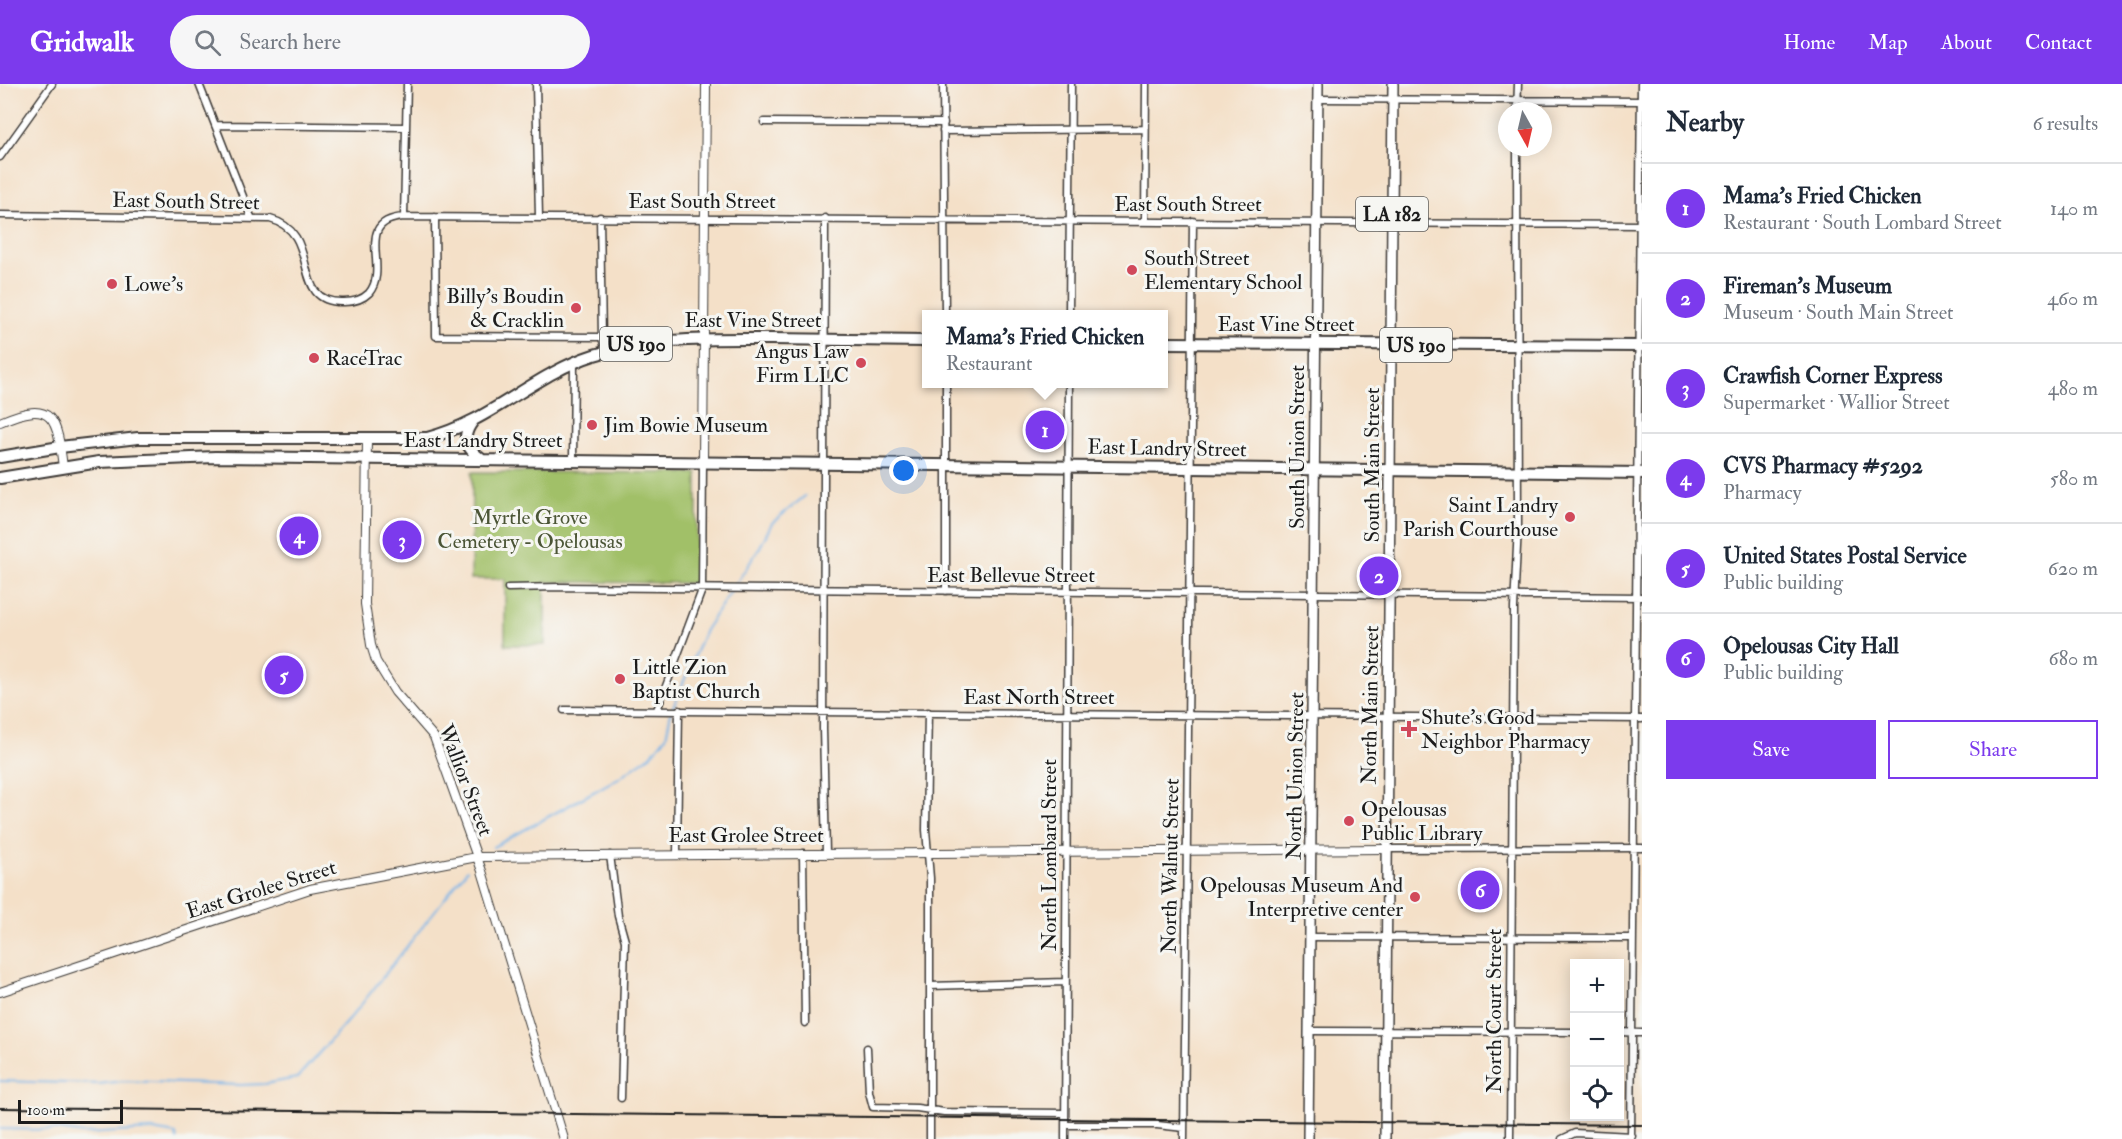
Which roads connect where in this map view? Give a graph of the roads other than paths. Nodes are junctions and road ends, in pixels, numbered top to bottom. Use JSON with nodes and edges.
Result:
{"nodes":[{"id":1,"x":52,"y":84,"type":"edge"},
{"id":2,"x":199,"y":84,"type":"edge"},
{"id":3,"x":407,"y":84,"type":"edge"},
{"id":4,"x":536,"y":84,"type":"edge"},
{"id":5,"x":706,"y":84,"type":"edge"},
{"id":6,"x":943,"y":84,"type":"edge"},
{"id":7,"x":1071,"y":84,"type":"edge"},
{"id":8,"x":1146,"y":84,"type":"edge"},
{"id":9,"x":1318,"y":84,"type":"edge"},
{"id":10,"x":1393,"y":84,"type":"edge"},
{"id":11,"x":1518,"y":84,"type":"edge"},
{"id":12,"x":1641,"y":84,"type":"edge"},
{"id":13,"x":1318,"y":99,"type":"junction"},
{"id":14,"x":1393,"y":99,"type":"junction"},
{"id":15,"x":1517,"y":100,"type":"junction"},
{"id":16,"x":1641,"y":102,"type":"edge"},
{"id":17,"x":764,"y":122,"type":"dead end"},
{"id":18,"x":944,"y":123,"type":"junction"},
{"id":19,"x":215,"y":125,"type":"junction"},
{"id":20,"x":406,"y":127,"type":"junction"},
{"id":21,"x":1145,"y":129,"type":"junction"},
{"id":22,"x":1071,"y":130,"type":"junction"},
{"id":23,"x":943,"y":131,"type":"junction"},
{"id":24,"x":1517,"y":156,"type":"edge"},
{"id":25,"x":0,"y":158,"type":"edge"},
{"id":26,"x":0,"y":215,"type":"edge"},
{"id":27,"x":404,"y":217,"type":"junction"},
{"id":28,"x":435,"y":217,"type":"junction"},
{"id":29,"x":539,"y":217,"type":"junction"},
{"id":30,"x":600,"y":217,"type":"junction"},
{"id":31,"x":251,"y":218,"type":"junction"},
{"id":32,"x":705,"y":218,"type":"junction"},
{"id":33,"x":825,"y":218,"type":"junction"},
{"id":34,"x":944,"y":219,"type":"junction"},
{"id":35,"x":1070,"y":220,"type":"junction"},
{"id":36,"x":1145,"y":220,"type":"junction"},
{"id":37,"x":1193,"y":220,"type":"junction"},
{"id":38,"x":1317,"y":221,"type":"junction"},
{"id":39,"x":1392,"y":222,"type":"junction"},
{"id":40,"x":1517,"y":223,"type":"junction"},
{"id":41,"x":1641,"y":225,"type":"edge"},
{"id":42,"x":945,"y":310,"type":"edge"},
{"id":43,"x":1069,"y":310,"type":"edge"},
{"id":44,"x":602,"y":338,"type":"junction"},
{"id":45,"x":704,"y":339,"type":"junction"},
{"id":46,"x":826,"y":340,"type":"junction"},
{"id":47,"x":922,"y":341,"type":"edge"},
{"id":48,"x":1168,"y":343,"type":"edge"},
{"id":49,"x":1192,"y":343,"type":"junction"},
{"id":50,"x":1316,"y":344,"type":"junction"},
{"id":51,"x":1391,"y":344,"type":"junction"},
{"id":52,"x":1516,"y":345,"type":"junction"},
{"id":53,"x":1640,"y":346,"type":"edge"},
{"id":54,"x":606,"y":352,"type":"junction"},
{"id":55,"x":574,"y":363,"type":"junction"},
{"id":56,"x":946,"y":388,"type":"edge"},
{"id":57,"x":1069,"y":388,"type":"edge"},
{"id":58,"x":473,"y":421,"type":"junction"},
{"id":59,"x":0,"y":422,"type":"edge"},
{"id":60,"x":367,"y":439,"type":"junction"},
{"id":61,"x":60,"y":447,"type":"junction"},
{"id":62,"x":0,"y":458,"type":"edge"},
{"id":63,"x":366,"y":459,"type":"junction"},
{"id":64,"x":481,"y":459,"type":"junction"},
{"id":65,"x":573,"y":460,"type":"junction"},
{"id":66,"x":703,"y":462,"type":"junction"},
{"id":67,"x":824,"y":464,"type":"junction"},
{"id":68,"x":947,"y":465,"type":"junction"},
{"id":69,"x":1068,"y":466,"type":"junction"},
{"id":70,"x":63,"y":467,"type":"junction"},
{"id":71,"x":1191,"y":467,"type":"junction"},
{"id":72,"x":1315,"y":469,"type":"junction"},
{"id":73,"x":1390,"y":469,"type":"junction"},
{"id":74,"x":1516,"y":471,"type":"junction"},
{"id":75,"x":1639,"y":473,"type":"edge"},
{"id":76,"x":0,"y":478,"type":"edge"},
{"id":77,"x":508,"y":588,"type":"dead end"},
{"id":78,"x":702,"y":590,"type":"junction"},
{"id":79,"x":823,"y":591,"type":"junction"},
{"id":80,"x":946,"y":591,"type":"junction"},
{"id":81,"x":1067,"y":591,"type":"junction"},
{"id":82,"x":1190,"y":592,"type":"junction"},
{"id":83,"x":1314,"y":593,"type":"junction"},
{"id":84,"x":1389,"y":595,"type":"junction"},
{"id":85,"x":1515,"y":595,"type":"junction"},
{"id":86,"x":1639,"y":597,"type":"edge"},
{"id":87,"x":564,"y":710,"type":"dead end"},
{"id":88,"x":657,"y":710,"type":"junction"},
{"id":89,"x":674,"y":710,"type":"junction"},
{"id":90,"x":824,"y":711,"type":"junction"},
{"id":91,"x":928,"y":712,"type":"junction"},
{"id":92,"x":1067,"y":714,"type":"junction"},
{"id":93,"x":1188,"y":714,"type":"junction"},
{"id":94,"x":1314,"y":716,"type":"junction"},
{"id":95,"x":1388,"y":717,"type":"junction"},
{"id":96,"x":1513,"y":718,"type":"junction"},
{"id":97,"x":1638,"y":719,"type":"edge"},
{"id":98,"x":1512,"y":848,"type":"junction"},
{"id":99,"x":1642,"y":848,"type":"edge"},
{"id":100,"x":1386,"y":849,"type":"junction"},
{"id":101,"x":1633,"y":849,"type":"junction"},
{"id":102,"x":1066,"y":850,"type":"junction"},
{"id":103,"x":1187,"y":850,"type":"junction"},
{"id":104,"x":1312,"y":850,"type":"junction"},
{"id":105,"x":928,"y":852,"type":"junction"},
{"id":106,"x":803,"y":853,"type":"junction"},
{"id":107,"x":826,"y":853,"type":"junction"},
{"id":108,"x":677,"y":854,"type":"junction"},
{"id":109,"x":610,"y":855,"type":"junction"},
{"id":110,"x":477,"y":857,"type":"junction"},
{"id":111,"x":1311,"y":937,"type":"junction"},
{"id":112,"x":1386,"y":938,"type":"junction"},
{"id":113,"x":1633,"y":938,"type":"junction"},
{"id":114,"x":1511,"y":939,"type":"junction"},
{"id":115,"x":1065,"y":982,"type":"junction"},
{"id":116,"x":930,"y":986,"type":"junction"},
{"id":117,"x":0,"y":992,"type":"edge"},
{"id":118,"x":805,"y":1023,"type":"dead end"},
{"id":119,"x":1386,"y":1030,"type":"junction"},
{"id":120,"x":1310,"y":1031,"type":"junction"},
{"id":121,"x":1510,"y":1032,"type":"junction"},
{"id":122,"x":1570,"y":1032,"type":"edge"},
{"id":123,"x":1624,"y":1032,"type":"edge"},
{"id":124,"x":1633,"y":1033,"type":"junction"},
{"id":125,"x":1642,"y":1033,"type":"edge"},
{"id":126,"x":867,"y":1048,"type":"dead end"},
{"id":127,"x":621,"y":1098,"type":"dead end"},
{"id":128,"x":930,"y":1110,"type":"junction"},
{"id":129,"x":1064,"y":1119,"type":"junction"},
{"id":130,"x":1184,"y":1128,"type":"junction"},
{"id":131,"x":1631,"y":1138,"type":"edge"},
{"id":132,"x":564,"y":1139,"type":"edge"},
{"id":133,"x":930,"y":1139,"type":"edge"},
{"id":134,"x":1065,"y":1139,"type":"edge"},
{"id":135,"x":1185,"y":1139,"type":"edge"},
{"id":136,"x":1308,"y":1139,"type":"edge"},
{"id":137,"x":1385,"y":1139,"type":"edge"},
{"id":138,"x":1510,"y":1139,"type":"edge"},
{"id":139,"x":1562,"y":1139,"type":"edge"}],
"edges":[{"from":1,"to":25,"type":"street"},
{"from":2,"to":19,"type":"street"},
{"from":3,"to":20,"type":"street"},
{"from":4,"to":29,"type":"street"},
{"from":5,"to":32,"type":"street"},
{"from":6,"to":18,"type":"street"},
{"from":7,"to":22,"type":"street"},
{"from":8,"to":21,"type":"street"},
{"from":9,"to":13,"type":"main road","name":"South Union Street"},
{"from":10,"to":14,"type":"main road","name":"South Main Street","number":"LA 182"},
{"from":11,"to":15,"type":"street"},
{"from":12,"to":16,"type":"street"},
{"from":13,"to":14,"type":"street"},
{"from":13,"to":38,"type":"main road","name":"South Union Street"},
{"from":14,"to":15,"type":"street"},
{"from":14,"to":39,"type":"main road","name":"South Main Street","number":"LA 182"},
{"from":15,"to":16,"type":"street"},
{"from":16,"to":41,"type":"street"},
{"from":17,"to":18,"type":"street"},
{"from":18,"to":23,"type":"street"},
{"from":19,"to":20,"type":"street"},
{"from":19,"to":31,"type":"street"},
{"from":20,"to":27,"type":"street"},
{"from":21,"to":22,"type":"street"},
{"from":21,"to":36,"type":"street"},
{"from":22,"to":23,"type":"street"},
{"from":22,"to":35,"type":"street"},
{"from":23,"to":34,"type":"street"},
{"from":24,"to":40,"type":"street","name":"North Court Street"},
{"from":26,"to":31,"type":"street","name":"East South Street"},
{"from":27,"to":28,"type":"street","name":"East South Street"},
{"from":27,"to":31,"type":"street","name":"East South Street"},
{"from":28,"to":29,"type":"street","name":"East South Street"},
{"from":28,"to":44,"type":"street"},
{"from":29,"to":30,"type":"street","name":"East South Street"},
{"from":30,"to":32,"type":"street","name":"East South Street"},
{"from":30,"to":44,"type":"street"},
{"from":32,"to":33,"type":"street","name":"East South Street"},
{"from":32,"to":45,"type":"street"},
{"from":33,"to":34,"type":"street","name":"East South Street"},
{"from":33,"to":46,"type":"street"},
{"from":34,"to":35,"type":"street","name":"East South Street"},
{"from":34,"to":42,"type":"street"},
{"from":35,"to":36,"type":"street","name":"East South Street"},
{"from":35,"to":43,"type":"street"},
{"from":36,"to":37,"type":"street","name":"East South Street"},
{"from":37,"to":38,"type":"street","name":"East South Street"},
{"from":37,"to":49,"type":"street","name":"North Walnut Street"},
{"from":38,"to":39,"type":"street","name":"East South Street"},
{"from":38,"to":50,"type":"main road","name":"South Union Street"},
{"from":39,"to":40,"type":"street","name":"East South Street"},
{"from":39,"to":51,"type":"main road","name":"South Main Street","number":"LA 182"},
{"from":40,"to":41,"type":"street","name":"East South Street"},
{"from":40,"to":52,"type":"street","name":"North Court Street"},
{"from":41,"to":53,"type":"street"},
{"from":44,"to":54,"type":"street"},
{"from":45,"to":46,"type":"highway","name":"East Vine Street","number":"US 190"},
{"from":45,"to":54,"type":"highway","name":"East Vine Street","number":"US 190"},
{"from":45,"to":66,"type":"street"},
{"from":46,"to":47,"type":"highway","name":"East Vine Street","number":"US 190"},
{"from":46,"to":67,"type":"street"},
{"from":48,"to":49,"type":"highway","name":"East Vine Street","number":"US 190"},
{"from":49,"to":50,"type":"highway","name":"East Vine Street","number":"US 190"},
{"from":49,"to":71,"type":"street","name":"North Walnut Street"},
{"from":50,"to":51,"type":"highway","name":"East Vine Street","number":"US 190"},
{"from":50,"to":72,"type":"main road","name":"South Union Street"},
{"from":51,"to":52,"type":"highway","name":"East Vine Street","number":"US 190"},
{"from":51,"to":73,"type":"main road","name":"South Main Street","number":"LA 182"},
{"from":52,"to":53,"type":"highway","number":"US 190"},
{"from":52,"to":74,"type":"street","name":"North Court Street"},
{"from":53,"to":75,"type":"street"},
{"from":54,"to":55,"type":"highway","name":"East Vine Street","number":"US 190"},
{"from":55,"to":58,"type":"highway","name":"East Vine Street","number":"US 190"},
{"from":55,"to":65,"type":"street"},
{"from":56,"to":68,"type":"street"},
{"from":57,"to":69,"type":"street","name":"North Lombard Street"},
{"from":58,"to":60,"type":"highway","name":"East Vine Street","number":"US 190"},
{"from":58,"to":64,"type":"highway"},
{"from":59,"to":61,"type":"street"},
{"from":60,"to":61,"type":"highway","name":"East Vine Street","number":"US 190"},
{"from":60,"to":63,"type":"street","name":"Wallior Street"},
{"from":61,"to":62,"type":"highway","number":"US 190"},
{"from":61,"to":70,"type":"street"},
{"from":63,"to":64,"type":"highway","name":"East Landry Street"},
{"from":63,"to":70,"type":"highway","name":"East Landry Street"},
{"from":63,"to":110,"type":"street","name":"Wallior Street"},
{"from":64,"to":65,"type":"highway","name":"East Landry Street"},
{"from":65,"to":66,"type":"highway","name":"East Landry Street"},
{"from":66,"to":67,"type":"highway","name":"East Landry Street"},
{"from":66,"to":78,"type":"street"},
{"from":67,"to":68,"type":"highway","name":"East Landry Street"},
{"from":67,"to":79,"type":"street"},
{"from":68,"to":69,"type":"highway","name":"East Landry Street"},
{"from":68,"to":80,"type":"street"},
{"from":69,"to":71,"type":"highway","name":"East Landry Street"},
{"from":69,"to":81,"type":"street","name":"North Lombard Street"},
{"from":70,"to":76,"type":"highway","name":"East Landry Street"},
{"from":71,"to":72,"type":"highway","name":"East Landry Street"},
{"from":71,"to":82,"type":"street","name":"North Walnut Street"},
{"from":72,"to":73,"type":"highway","name":"East Landry Street"},
{"from":72,"to":83,"type":"main road","name":"South Union Street"},
{"from":73,"to":74,"type":"highway","name":"East Landry Street"},
{"from":73,"to":84,"type":"main road","name":"South Main Street","number":"LA 182"},
{"from":74,"to":75,"type":"highway","name":"East Landry Street"},
{"from":74,"to":85,"type":"street","name":"North Court Street"},
{"from":75,"to":86,"type":"street"},
{"from":77,"to":78,"type":"street","name":"East Bellevue Street"},
{"from":78,"to":79,"type":"street","name":"East Bellevue Street"},
{"from":78,"to":88,"type":"street"},
{"from":79,"to":80,"type":"street","name":"East Bellevue Street"},
{"from":79,"to":90,"type":"street"},
{"from":80,"to":81,"type":"street","name":"East Bellevue Street"},
{"from":81,"to":82,"type":"street","name":"East Bellevue Street"},
{"from":81,"to":92,"type":"street","name":"North Lombard Street"},
{"from":82,"to":83,"type":"street","name":"East Bellevue Street"},
{"from":82,"to":93,"type":"street","name":"North Walnut Street"},
{"from":83,"to":84,"type":"street","name":"East Bellevue Street"},
{"from":83,"to":94,"type":"main road","name":"North Union Street"},
{"from":84,"to":85,"type":"street","name":"East Bellevue Street"},
{"from":84,"to":95,"type":"main road","name":"North Main Street","number":"LA 182"},
{"from":85,"to":86,"type":"street","name":"East Bellevue Street"},
{"from":85,"to":96,"type":"street","name":"North Court Street"},
{"from":86,"to":97,"type":"street"},
{"from":87,"to":88,"type":"street","name":"East North Street"},
{"from":88,"to":89,"type":"street","name":"East North Street"},
{"from":89,"to":90,"type":"street","name":"East North Street"},
{"from":89,"to":108,"type":"street"},
{"from":90,"to":91,"type":"street","name":"East North Street"},
{"from":90,"to":107,"type":"street"},
{"from":91,"to":92,"type":"street","name":"East North Street"},
{"from":91,"to":105,"type":"street"},
{"from":92,"to":93,"type":"street","name":"East North Street"},
{"from":92,"to":102,"type":"street","name":"North Lombard Street"},
{"from":93,"to":94,"type":"street","name":"East North Street"},
{"from":93,"to":103,"type":"street","name":"North Walnut Street"},
{"from":94,"to":95,"type":"street","name":"East North Street"},
{"from":94,"to":104,"type":"main road","name":"North Union Street"},
{"from":95,"to":96,"type":"street","name":"East North Street"},
{"from":95,"to":100,"type":"main road","name":"North Main Street","number":"LA 182"},
{"from":96,"to":97,"type":"street","name":"East North Street"},
{"from":96,"to":98,"type":"street","name":"North Court Street"},
{"from":97,"to":101,"type":"street"},
{"from":98,"to":100,"type":"street","name":"East Grolee Street"},
{"from":98,"to":101,"type":"street","name":"East Grolee Street"},
{"from":98,"to":114,"type":"street","name":"North Court Street"},
{"from":99,"to":101,"type":"street","name":"East Grolee Street"},
{"from":100,"to":104,"type":"street","name":"East Grolee Street"},
{"from":100,"to":112,"type":"main road","name":"North Main Street","number":"LA 182"},
{"from":101,"to":113,"type":"street"},
{"from":102,"to":103,"type":"street","name":"East Grolee Street"},
{"from":102,"to":105,"type":"street","name":"East Grolee Street"},
{"from":102,"to":115,"type":"street","name":"North Lombard Street"},
{"from":103,"to":104,"type":"street","name":"East Grolee Street"},
{"from":103,"to":130,"type":"street","name":"North Walnut Street"},
{"from":104,"to":111,"type":"main road","name":"North Union Street"},
{"from":105,"to":107,"type":"street","name":"East Grolee Street"},
{"from":105,"to":116,"type":"street"},
{"from":106,"to":107,"type":"street","name":"East Grolee Street"},
{"from":106,"to":108,"type":"street","name":"East Grolee Street"},
{"from":106,"to":118,"type":"street"},
{"from":108,"to":109,"type":"street","name":"East Grolee Street"},
{"from":109,"to":110,"type":"street","name":"East Grolee Street"},
{"from":109,"to":127,"type":"street"},
{"from":110,"to":117,"type":"street","name":"East Grolee Street"},
{"from":110,"to":132,"type":"street","name":"Wallior Street"},
{"from":111,"to":112,"type":"street"},
{"from":111,"to":120,"type":"main road","name":"North Union Street"},
{"from":112,"to":114,"type":"street"},
{"from":112,"to":119,"type":"main road","name":"North Main Street","number":"LA 182"},
{"from":113,"to":114,"type":"street"},
{"from":113,"to":124,"type":"street"},
{"from":114,"to":121,"type":"street","name":"North Court Street"},
{"from":115,"to":116,"type":"street"},
{"from":115,"to":129,"type":"street","name":"North Lombard Street"},
{"from":116,"to":128,"type":"street"},
{"from":119,"to":120,"type":"street"},
{"from":119,"to":121,"type":"street"},
{"from":119,"to":137,"type":"main road","name":"North Main Street","number":"LA 182"},
{"from":120,"to":136,"type":"main road","name":"North Union Street"},
{"from":121,"to":122,"type":"street"},
{"from":121,"to":138,"type":"street","name":"North Court Street"},
{"from":123,"to":124,"type":"street"},
{"from":124,"to":125,"type":"street"},
{"from":124,"to":131,"type":"street"},
{"from":126,"to":128,"type":"street"},
{"from":128,"to":129,"type":"street"},
{"from":128,"to":133,"type":"street"},
{"from":129,"to":130,"type":"street"},
{"from":129,"to":134,"type":"street","name":"North Lombard Street"},
{"from":130,"to":135,"type":"street","name":"North Walnut Street"},
{"from":131,"to":139,"type":"street"}]}
